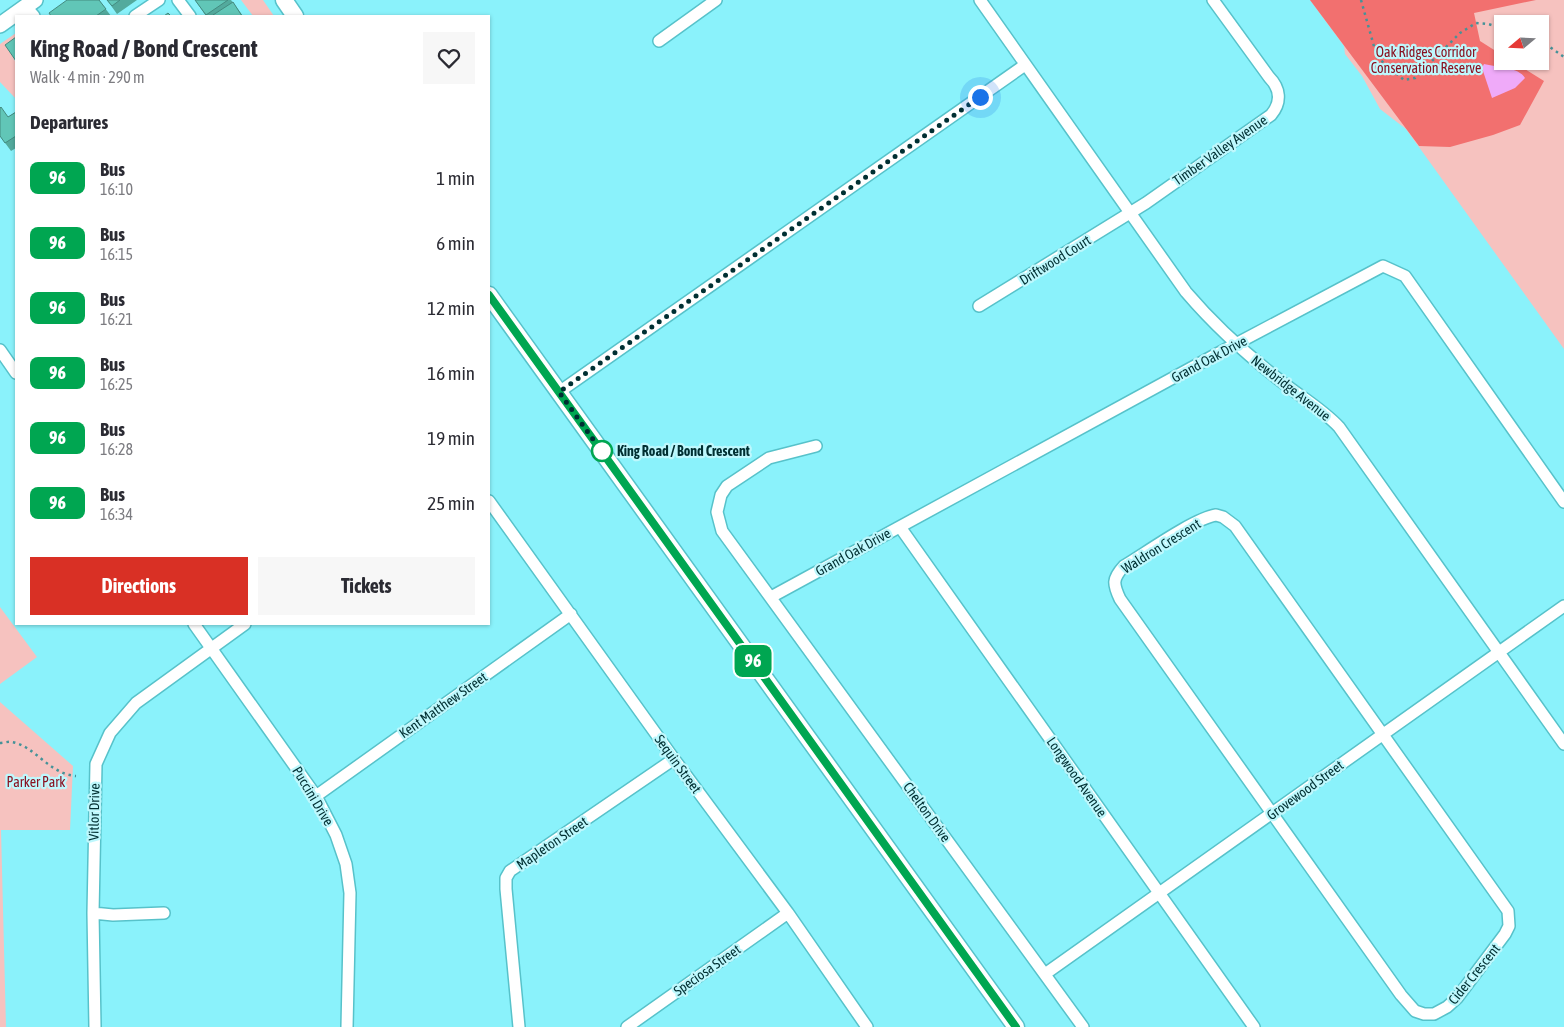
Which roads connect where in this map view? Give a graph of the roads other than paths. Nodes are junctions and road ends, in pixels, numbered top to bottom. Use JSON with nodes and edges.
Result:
{"nodes":[{"id":1,"x":159,"y":0,"type":"edge"},
{"id":2,"x":178,"y":0,"type":"edge"},
{"id":3,"x":284,"y":0,"type":"edge"},
{"id":4,"x":716,"y":0,"type":"edge"},
{"id":5,"x":980,"y":0,"type":"edge"},
{"id":6,"x":1213,"y":0,"type":"edge"},
{"id":7,"x":32,"y":8,"type":"edge"},
{"id":8,"x":19,"y":15,"type":"edge"},
{"id":9,"x":136,"y":15,"type":"edge"},
{"id":10,"x":189,"y":15,"type":"edge"},
{"id":11,"x":294,"y":15,"type":"edge"},
{"id":12,"x":15,"y":17,"type":"edge"},
{"id":13,"x":0,"y":25,"type":"edge"},
{"id":14,"x":659,"y":40,"type":"dead end"},
{"id":15,"x":1025,"y":65,"type":"junction"},
{"id":16,"x":1130,"y":213,"type":"junction"},
{"id":17,"x":490,"y":296,"type":"edge"},
{"id":18,"x":979,"y":306,"type":"dead end"},
{"id":19,"x":1237,"y":344,"type":"junction"},
{"id":20,"x":0,"y":350,"type":"edge"},
{"id":21,"x":15,"y":372,"type":"edge"},
{"id":22,"x":559,"y":392,"type":"junction"},
{"id":23,"x":816,"y":446,"type":"dead end"},
{"id":24,"x":490,"y":502,"type":"edge"},
{"id":25,"x":1564,"y":502,"type":"edge"},
{"id":26,"x":900,"y":527,"type":"junction"},
{"id":27,"x":771,"y":597,"type":"junction"},
{"id":28,"x":1564,"y":606,"type":"edge"},
{"id":29,"x":571,"y":614,"type":"junction"},
{"id":30,"x":195,"y":625,"type":"edge"},
{"id":31,"x":244,"y":625,"type":"edge"},
{"id":32,"x":212,"y":648,"type":"junction"},
{"id":33,"x":1499,"y":652,"type":"junction"},
{"id":34,"x":1383,"y":734,"type":"junction"},
{"id":35,"x":1564,"y":744,"type":"edge"},
{"id":36,"x":674,"y":759,"type":"junction"},
{"id":37,"x":316,"y":796,"type":"junction"},
{"id":38,"x":1272,"y":814,"type":"junction"},
{"id":39,"x":1159,"y":892,"type":"junction"},
{"id":40,"x":93,"y":913,"type":"junction"},
{"id":41,"x":788,"y":913,"type":"junction"},
{"id":42,"x":164,"y":914,"type":"dead end"},
{"id":43,"x":1045,"y":974,"type":"junction"},
{"id":44,"x":96,"y":1027,"type":"edge"},
{"id":45,"x":347,"y":1027,"type":"edge"},
{"id":46,"x":519,"y":1027,"type":"edge"},
{"id":47,"x":627,"y":1027,"type":"edge"},
{"id":48,"x":867,"y":1027,"type":"edge"},
{"id":49,"x":1016,"y":1027,"type":"edge"},
{"id":50,"x":1083,"y":1027,"type":"edge"},
{"id":51,"x":1254,"y":1027,"type":"edge"}],
"edges":[{"from":1,"to":9,"type":"street"},
{"from":2,"to":10,"type":"street"},
{"from":3,"to":11,"type":"main road"},
{"from":4,"to":14,"type":"street"},
{"from":5,"to":15,"type":"street","name":"Newbridge Avenue"},
{"from":6,"to":16,"type":"street","name":"Timber Valley Avenue"},
{"from":7,"to":8,"type":"street"},
{"from":12,"to":13,"type":"street"},
{"from":15,"to":16,"type":"street","name":"Newbridge Avenue"},
{"from":15,"to":22,"type":"street"},
{"from":16,"to":18,"type":"street","name":"Driftwood Court"},
{"from":16,"to":19,"type":"street","name":"Newbridge Avenue"},
{"from":17,"to":22,"type":"main road"},
{"from":19,"to":25,"type":"street","name":"Grand Oak Drive"},
{"from":19,"to":26,"type":"street","name":"Grand Oak Drive"},
{"from":19,"to":33,"type":"street","name":"Newbridge Avenue"},
{"from":20,"to":21,"type":"street"},
{"from":22,"to":49,"type":"main road"},
{"from":23,"to":27,"type":"street","name":"Chelton Drive"},
{"from":24,"to":29,"type":"street","name":"Sequin Street"},
{"from":26,"to":27,"type":"street","name":"Grand Oak Drive"},
{"from":26,"to":39,"type":"street","name":"Longwood Avenue"},
{"from":27,"to":43,"type":"street","name":"Chelton Drive"},
{"from":28,"to":33,"type":"street","name":"Grovewood Street"},
{"from":29,"to":36,"type":"street","name":"Sequin Street"},
{"from":29,"to":37,"type":"street","name":"Kent Matthew Street"},
{"from":30,"to":32,"type":"street","name":"Puccini Drive"},
{"from":31,"to":32,"type":"street"},
{"from":32,"to":37,"type":"street","name":"Puccini Drive"},
{"from":32,"to":40,"type":"street","name":"Vitlor Drive"},
{"from":33,"to":34,"type":"street","name":"Grovewood Street"},
{"from":33,"to":35,"type":"street","name":"Newbridge Avenue"},
{"from":34,"to":38,"type":"street","name":"Grovewood Street"},
{"from":34,"to":38,"type":"street","name":"Cider Crescent"},
{"from":34,"to":38,"type":"street","name":"Waldron Crescent"},
{"from":36,"to":41,"type":"street","name":"Sequin Street"},
{"from":36,"to":46,"type":"street","name":"Mapleton Street"},
{"from":37,"to":45,"type":"street","name":"Puccini Drive"},
{"from":38,"to":39,"type":"street","name":"Grovewood Street"},
{"from":39,"to":43,"type":"street","name":"Grovewood Street"},
{"from":39,"to":51,"type":"street","name":"Longwood Avenue"},
{"from":40,"to":42,"type":"street"},
{"from":40,"to":44,"type":"street","name":"Vitlor Drive"},
{"from":41,"to":47,"type":"street","name":"Speciosa Street"},
{"from":41,"to":48,"type":"street","name":"Sequin Street"},
{"from":43,"to":50,"type":"street","name":"Chelton Drive"}]}
